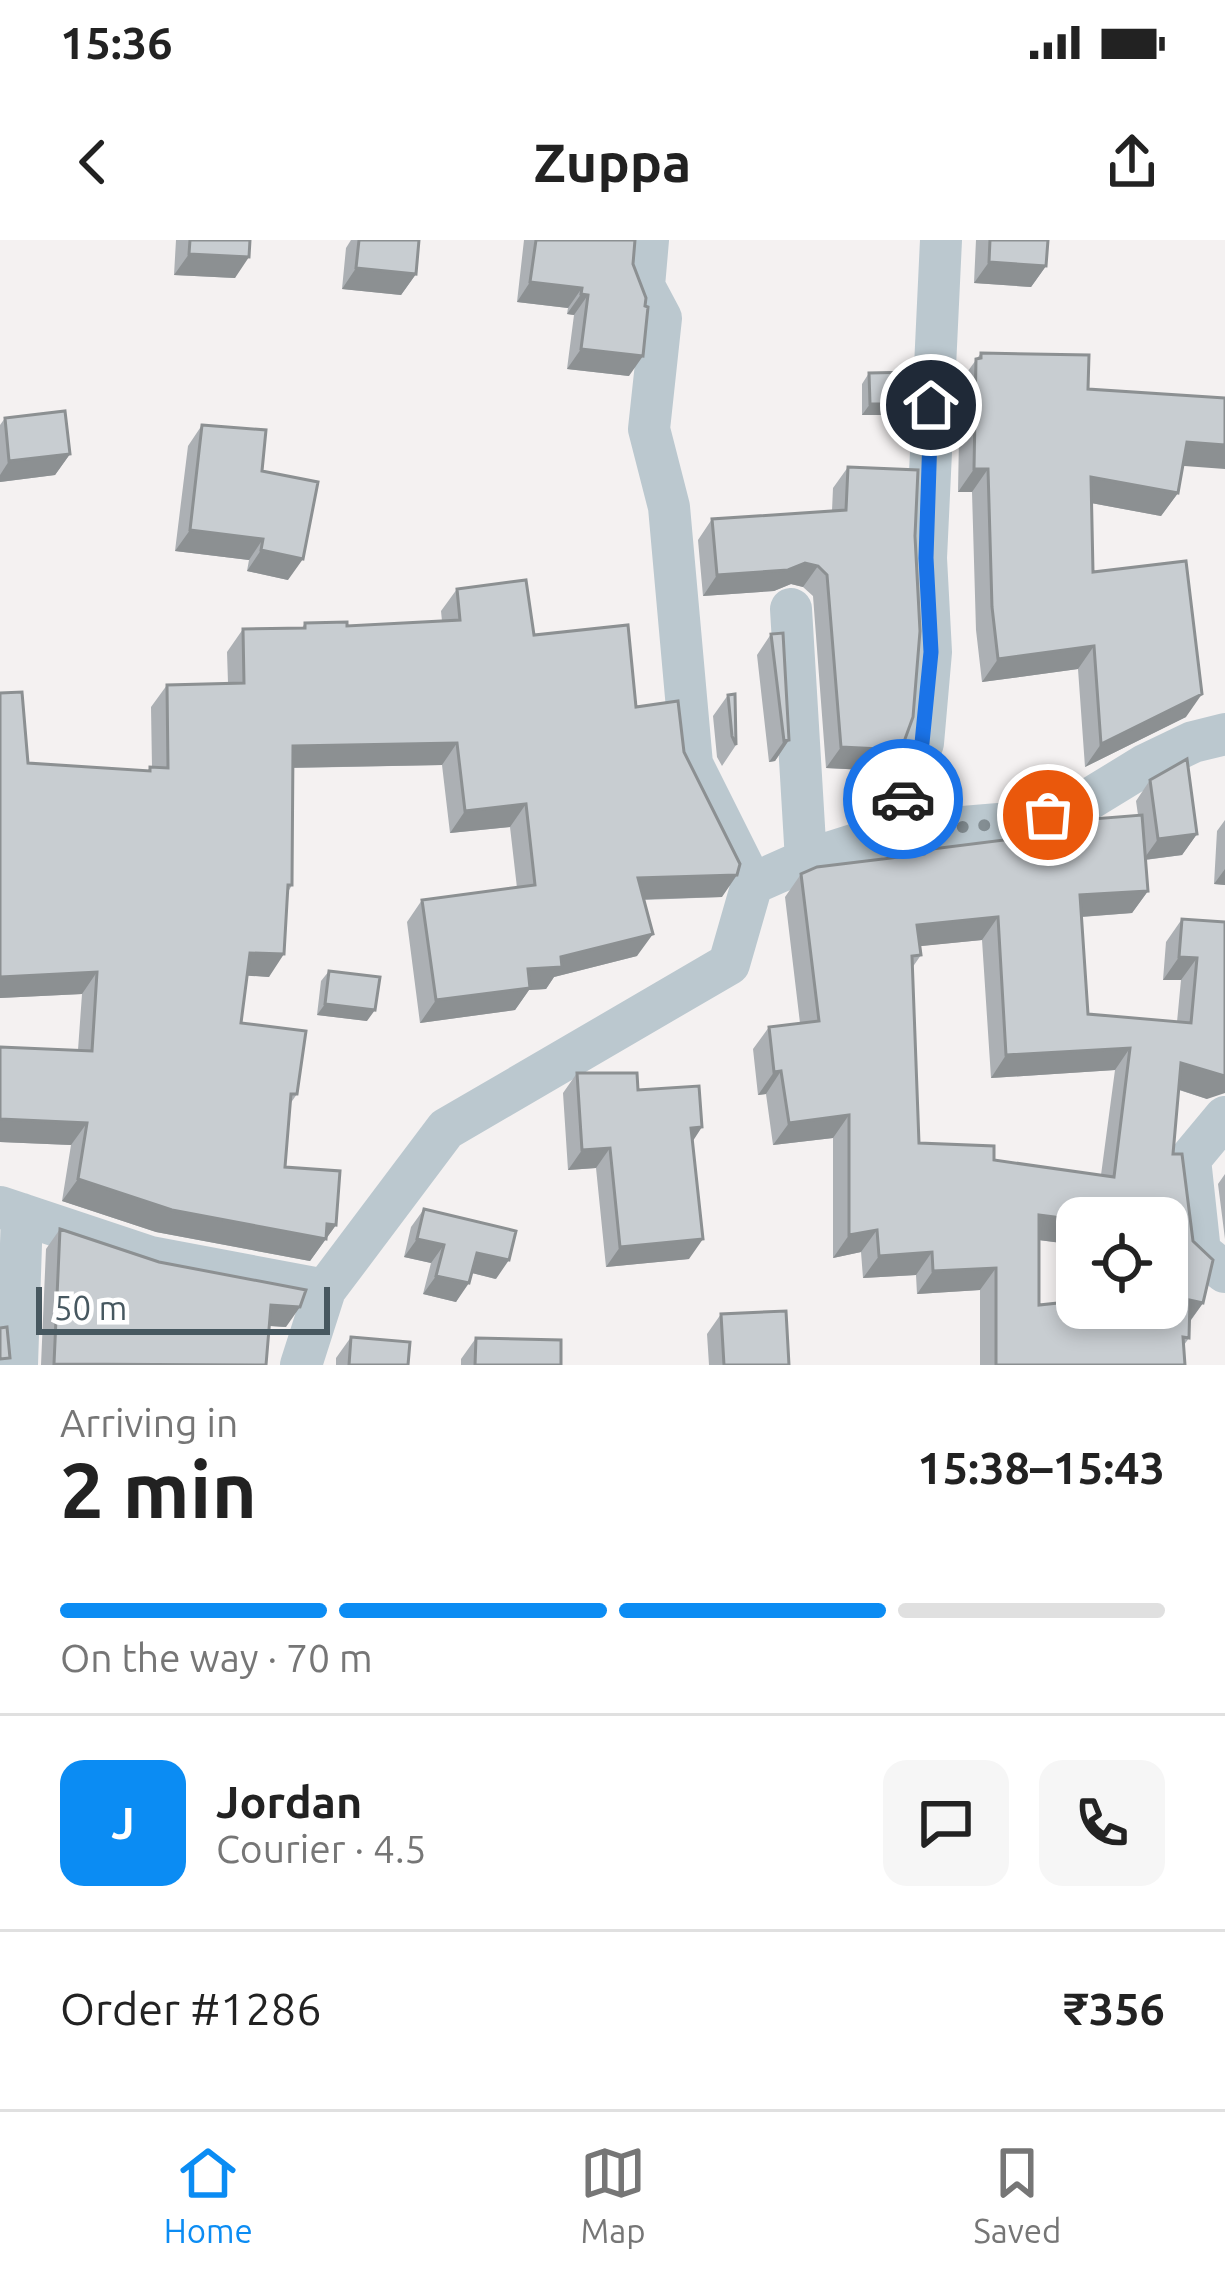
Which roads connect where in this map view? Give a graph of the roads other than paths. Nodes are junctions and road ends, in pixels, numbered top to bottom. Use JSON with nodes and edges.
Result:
{"nodes":[{"id":1,"x":648,"y":240,"type":"edge"},
{"id":2,"x":941,"y":240,"type":"edge"},
{"id":3,"x":791,"y":610,"type":"dead end"},
{"id":4,"x":1225,"y":734,"type":"edge"},
{"id":5,"x":891,"y":833,"type":"junction"},
{"id":6,"x":806,"y":860,"type":"junction"},
{"id":7,"x":752,"y":884,"type":"junction"},
{"id":8,"x":1225,"y":1117,"type":"edge"},
{"id":9,"x":11,"y":1210,"type":"edge"},
{"id":10,"x":1225,"y":1272,"type":"edge"},
{"id":11,"x":325,"y":1290,"type":"junction"},
{"id":12,"x":17,"y":1365,"type":"edge"},
{"id":13,"x":301,"y":1365,"type":"edge"}],
"edges":[{"from":1,"to":7,"type":"street"},
{"from":2,"to":5,"type":"street"},
{"from":3,"to":6,"type":"street"},
{"from":4,"to":5,"type":"street"},
{"from":5,"to":6,"type":"street"},
{"from":6,"to":7,"type":"street"},
{"from":7,"to":11,"type":"street"},
{"from":8,"to":10,"type":"street"},
{"from":9,"to":11,"type":"street"},
{"from":9,"to":12,"type":"street"},
{"from":11,"to":13,"type":"street"}]}
